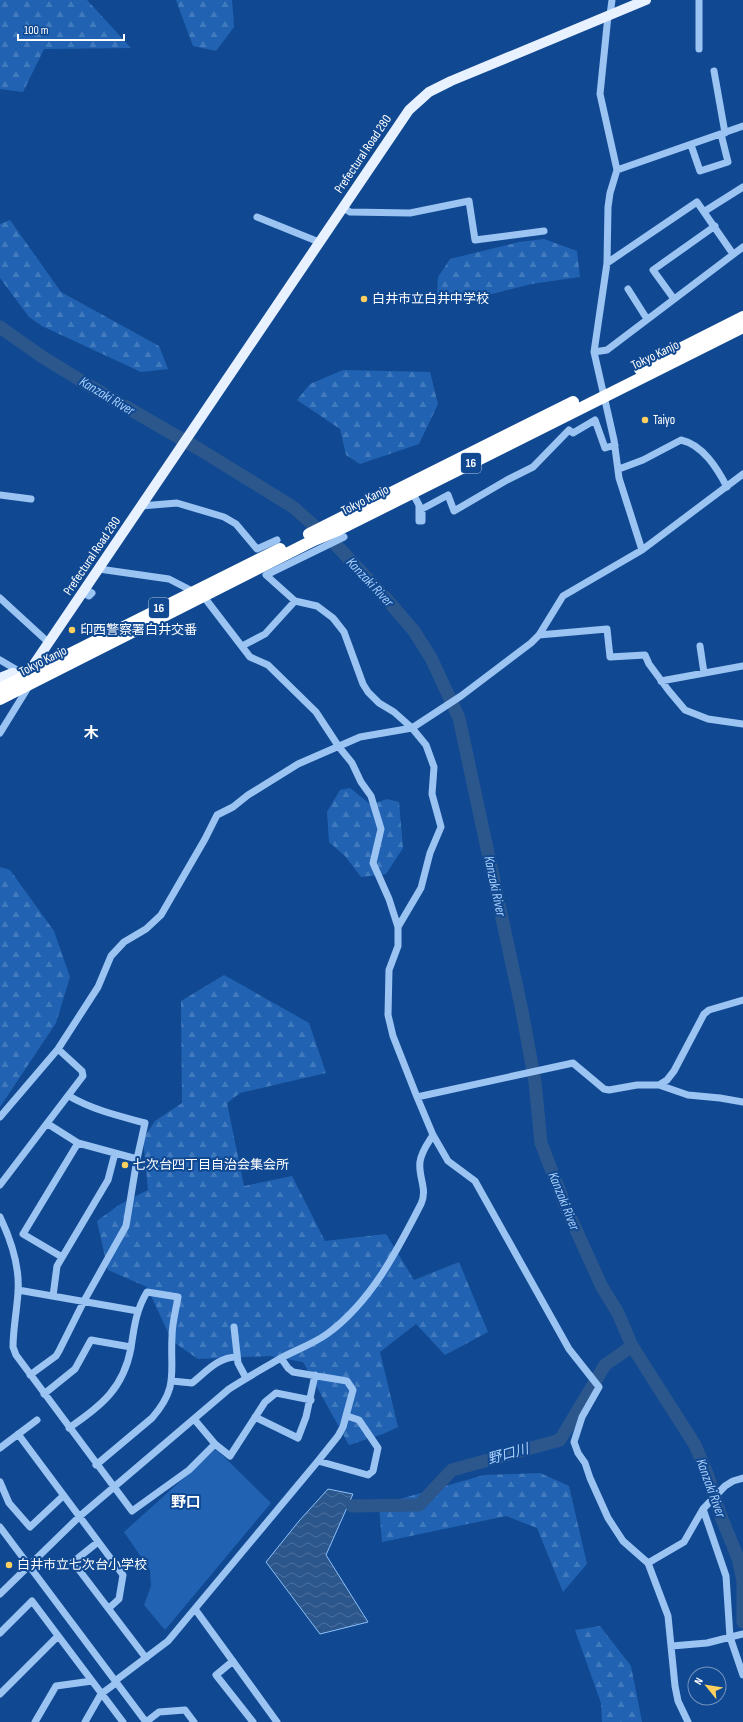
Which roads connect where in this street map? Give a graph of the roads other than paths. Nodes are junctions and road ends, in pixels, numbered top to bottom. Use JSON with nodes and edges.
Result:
{"nodes":[{"id":1,"x":612,"y":0,"type":"edge"},
{"id":2,"x":646,"y":0,"type":"edge"},
{"id":3,"x":699,"y":0,"type":"edge"},
{"id":4,"x":609,"y":15,"type":"junction"},
{"id":5,"x":699,"y":49,"type":"dead end"},
{"id":6,"x":714,"y":71,"type":"dead end"},
{"id":7,"x":743,"y":126,"type":"edge"},
{"id":8,"x":723,"y":134,"type":"junction"},
{"id":9,"x":691,"y":145,"type":"junction"},
{"id":10,"x":617,"y":170,"type":"junction"},
{"id":11,"x":743,"y":187,"type":"edge"},
{"id":12,"x":342,"y":207,"type":"junction"},
{"id":13,"x":705,"y":211,"type":"junction"},
{"id":14,"x":257,"y":217,"type":"dead end"},
{"id":15,"x":715,"y":226,"type":"junction"},
{"id":16,"x":544,"y":231,"type":"dead end"},
{"id":17,"x":319,"y":242,"type":"junction"},
{"id":18,"x":743,"y":247,"type":"edge"},
{"id":19,"x":733,"y":254,"type":"junction"},
{"id":20,"x":606,"y":263,"type":"junction"},
{"id":21,"x":628,"y":289,"type":"dead end"},
{"id":22,"x":674,"y":299,"type":"junction"},
{"id":23,"x":743,"y":317,"type":"edge"},
{"id":24,"x":647,"y":319,"type":"junction"},
{"id":25,"x":743,"y":327,"type":"edge"},
{"id":26,"x":594,"y":352,"type":"junction"},
{"id":27,"x":603,"y":392,"type":"junction"},
{"id":28,"x":614,"y":445,"type":"junction"},
{"id":29,"x":619,"y":469,"type":"junction"},
{"id":30,"x":743,"y":474,"type":"edge"},
{"id":31,"x":727,"y":487,"type":"junction"},
{"id":32,"x":412,"y":492,"type":"junction"},
{"id":33,"x":0,"y":495,"type":"edge"},
{"id":34,"x":31,"y":499,"type":"dead end"},
{"id":35,"x":141,"y":506,"type":"junction"},
{"id":36,"x":338,"y":530,"type":"junction"},
{"id":37,"x":277,"y":540,"type":"dead end"},
{"id":38,"x":315,"y":541,"type":"junction"},
{"id":39,"x":642,"y":550,"type":"junction"},
{"id":40,"x":99,"y":569,"type":"junction"},
{"id":41,"x":194,"y":591,"type":"junction"},
{"id":42,"x":204,"y":597,"type":"junction"},
{"id":43,"x":0,"y":598,"type":"edge"},
{"id":44,"x":295,"y":601,"type":"junction"},
{"id":45,"x":539,"y":635,"type":"junction"},
{"id":46,"x":49,"y":643,"type":"junction"},
{"id":47,"x":242,"y":646,"type":"junction"},
{"id":48,"x":700,"y":646,"type":"dead end"},
{"id":49,"x":0,"y":660,"type":"edge"},
{"id":50,"x":743,"y":666,"type":"edge"},
{"id":51,"x":704,"y":673,"type":"junction"},
{"id":52,"x":0,"y":678,"type":"edge"},
{"id":53,"x":28,"y":680,"type":"junction"},
{"id":54,"x":661,"y":681,"type":"junction"},
{"id":55,"x":0,"y":689,"type":"edge"},
{"id":56,"x":0,"y":699,"type":"edge"},
{"id":57,"x":743,"y":724,"type":"edge"},
{"id":58,"x":412,"y":728,"type":"junction"},
{"id":59,"x":0,"y":734,"type":"edge"},
{"id":60,"x":339,"y":747,"type":"junction"},
{"id":61,"x":398,"y":927,"type":"junction"},
{"id":62,"x":743,"y":1000,"type":"edge"},
{"id":63,"x":58,"y":1049,"type":"junction"},
{"id":64,"x":659,"y":1085,"type":"junction"},
{"id":65,"x":69,"y":1096,"type":"junction"},
{"id":66,"x":417,"y":1097,"type":"junction"},
{"id":67,"x":743,"y":1102,"type":"edge"},
{"id":68,"x":0,"y":1117,"type":"edge"},
{"id":69,"x":48,"y":1124,"type":"junction"},
{"id":70,"x":433,"y":1135,"type":"junction"},
{"id":71,"x":78,"y":1143,"type":"junction"},
{"id":72,"x":115,"y":1153,"type":"junction"},
{"id":73,"x":137,"y":1159,"type":"junction"},
{"id":74,"x":0,"y":1185,"type":"edge"},
{"id":75,"x":0,"y":1217,"type":"edge"},
{"id":76,"x":62,"y":1257,"type":"junction"},
{"id":77,"x":18,"y":1290,"type":"junction"},
{"id":78,"x":53,"y":1296,"type":"junction"},
{"id":79,"x":84,"y":1301,"type":"junction"},
{"id":80,"x":138,"y":1311,"type":"junction"},
{"id":81,"x":234,"y":1328,"type":"dead end"},
{"id":82,"x":131,"y":1347,"type":"junction"},
{"id":83,"x":237,"y":1357,"type":"junction"},
{"id":84,"x":281,"y":1358,"type":"junction"},
{"id":85,"x":30,"y":1375,"type":"junction"},
{"id":86,"x":315,"y":1375,"type":"junction"},
{"id":87,"x":246,"y":1378,"type":"junction"},
{"id":88,"x":172,"y":1381,"type":"junction"},
{"id":89,"x":44,"y":1394,"type":"junction"},
{"id":90,"x":311,"y":1400,"type":"junction"},
{"id":91,"x":348,"y":1416,"type":"junction"},
{"id":92,"x":256,"y":1417,"type":"junction"},
{"id":93,"x":194,"y":1419,"type":"junction"},
{"id":94,"x":37,"y":1420,"type":"dead end"},
{"id":95,"x":68,"y":1428,"type":"junction"},
{"id":96,"x":18,"y":1434,"type":"junction"},
{"id":97,"x":215,"y":1444,"type":"junction"},
{"id":98,"x":0,"y":1448,"type":"edge"},
{"id":99,"x":318,"y":1461,"type":"junction"},
{"id":100,"x":96,"y":1465,"type":"junction"},
{"id":101,"x":743,"y":1478,"type":"edge"},
{"id":102,"x":0,"y":1482,"type":"edge"},
{"id":103,"x":113,"y":1488,"type":"junction"},
{"id":104,"x":63,"y":1496,"type":"junction"},
{"id":105,"x":703,"y":1509,"type":"junction"},
{"id":106,"x":80,"y":1516,"type":"junction"},
{"id":107,"x":0,"y":1527,"type":"edge"},
{"id":108,"x":98,"y":1542,"type":"junction"},
{"id":109,"x":648,"y":1564,"type":"junction"},
{"id":110,"x":29,"y":1565,"type":"junction"},
{"id":111,"x":0,"y":1594,"type":"edge"},
{"id":112,"x":109,"y":1608,"type":"junction"},
{"id":113,"x":195,"y":1609,"type":"junction"},
{"id":114,"x":0,"y":1633,"type":"edge"},
{"id":115,"x":743,"y":1634,"type":"edge"},
{"id":116,"x":58,"y":1636,"type":"junction"},
{"id":117,"x":730,"y":1637,"type":"junction"},
{"id":118,"x":672,"y":1646,"type":"junction"},
{"id":119,"x":146,"y":1658,"type":"junction"},
{"id":120,"x":233,"y":1661,"type":"junction"},
{"id":121,"x":743,"y":1675,"type":"edge"},
{"id":122,"x":92,"y":1681,"type":"junction"},
{"id":123,"x":116,"y":1682,"type":"junction"},
{"id":124,"x":0,"y":1694,"type":"edge"},
{"id":125,"x":101,"y":1694,"type":"junction"},
{"id":126,"x":35,"y":1722,"type":"edge"},
{"id":127,"x":85,"y":1722,"type":"edge"},
{"id":128,"x":123,"y":1722,"type":"edge"},
{"id":129,"x":146,"y":1722,"type":"edge"},
{"id":130,"x":194,"y":1722,"type":"edge"},
{"id":131,"x":253,"y":1722,"type":"edge"},
{"id":132,"x":277,"y":1722,"type":"edge"},
{"id":133,"x":688,"y":1722,"type":"edge"}],
"edges":[{"from":1,"to":4,"type":"street"},
{"from":2,"to":4,"type":"main road","name":"Prefectural Road 280"},
{"from":3,"to":5,"type":"street"},
{"from":4,"to":10,"type":"street"},
{"from":4,"to":12,"type":"main road","name":"Prefectural Road 280"},
{"from":6,"to":8,"type":"street"},
{"from":7,"to":8,"type":"street"},
{"from":8,"to":9,"type":"street"},
{"from":8,"to":9,"type":"street"},
{"from":9,"to":10,"type":"street"},
{"from":10,"to":20,"type":"street"},
{"from":11,"to":13,"type":"street"},
{"from":12,"to":16,"type":"street"},
{"from":12,"to":17,"type":"main road","name":"Prefectural Road 280"},
{"from":13,"to":15,"type":"street"},
{"from":13,"to":20,"type":"street"},
{"from":14,"to":17,"type":"street"},
{"from":15,"to":19,"type":"street"},
{"from":15,"to":22,"type":"street"},
{"from":17,"to":35,"type":"main road","name":"Prefectural Road 280"},
{"from":18,"to":19,"type":"street"},
{"from":19,"to":22,"type":"street"},
{"from":20,"to":26,"type":"street"},
{"from":21,"to":24,"type":"street"},
{"from":22,"to":24,"type":"street"},
{"from":23,"to":27,"type":"highway","name":"Tokyo Kanjo","number":"16"},
{"from":24,"to":26,"type":"street"},
{"from":25,"to":27,"type":"highway","name":"Tokyo Kanjo","number":"16"},
{"from":26,"to":27,"type":"street"},
{"from":27,"to":28,"type":"street"},
{"from":27,"to":32,"type":"highway","name":"Tokyo Kanjo","number":"16"},
{"from":27,"to":36,"type":"highway","name":"Tokyo Kanjo","number":"16"},
{"from":28,"to":29,"type":"street"},
{"from":28,"to":32,"type":"street"},
{"from":29,"to":31,"type":"street"},
{"from":29,"to":39,"type":"street"},
{"from":30,"to":31,"type":"street"},
{"from":31,"to":39,"type":"street"},
{"from":32,"to":36,"type":"highway","name":"Tokyo Kanjo","number":"16"},
{"from":33,"to":34,"type":"street"},
{"from":35,"to":37,"type":"street"},
{"from":35,"to":40,"type":"main road","name":"Prefectural Road 280"},
{"from":36,"to":38,"type":"highway","name":"Tokyo Kanjo","number":"16"},
{"from":36,"to":38,"type":"street"},
{"from":38,"to":41,"type":"highway","name":"Tokyo Kanjo","number":"16"},
{"from":38,"to":42,"type":"highway","name":"Tokyo Kanjo","number":"16"},
{"from":38,"to":44,"type":"street"},
{"from":39,"to":45,"type":"street"},
{"from":40,"to":41,"type":"street"},
{"from":40,"to":46,"type":"main road","name":"Prefectural Road 280"},
{"from":41,"to":42,"type":"street"},
{"from":41,"to":53,"type":"highway","name":"Tokyo Kanjo","number":"16"},
{"from":42,"to":47,"type":"street"},
{"from":42,"to":53,"type":"highway","name":"Tokyo Kanjo","number":"16"},
{"from":43,"to":46,"type":"street"},
{"from":44,"to":47,"type":"street"},
{"from":44,"to":58,"type":"street"},
{"from":45,"to":54,"type":"street"},
{"from":45,"to":58,"type":"street"},
{"from":46,"to":53,"type":"main road","name":"Prefectural Road 280"},
{"from":47,"to":60,"type":"street"},
{"from":48,"to":51,"type":"street"},
{"from":49,"to":53,"type":"street"},
{"from":50,"to":51,"type":"street"},
{"from":51,"to":54,"type":"street"},
{"from":52,"to":53,"type":"main road"},
{"from":53,"to":55,"type":"highway","name":"Tokyo Kanjo","number":"16"},
{"from":53,"to":56,"type":"highway","name":"Tokyo Kanjo","number":"16"},
{"from":53,"to":59,"type":"street"},
{"from":54,"to":57,"type":"street"},
{"from":58,"to":60,"type":"street"},
{"from":58,"to":61,"type":"street"},
{"from":60,"to":61,"type":"street"},
{"from":60,"to":63,"type":"street"},
{"from":61,"to":66,"type":"street"},
{"from":62,"to":64,"type":"street"},
{"from":63,"to":65,"type":"street"},
{"from":63,"to":68,"type":"street"},
{"from":64,"to":66,"type":"street"},
{"from":64,"to":67,"type":"street"},
{"from":65,"to":69,"type":"street"},
{"from":65,"to":73,"type":"street"},
{"from":66,"to":70,"type":"street"},
{"from":69,"to":71,"type":"street"},
{"from":69,"to":74,"type":"street"},
{"from":70,"to":84,"type":"street"},
{"from":70,"to":109,"type":"street"},
{"from":71,"to":72,"type":"street"},
{"from":71,"to":76,"type":"street"},
{"from":72,"to":73,"type":"street"},
{"from":72,"to":76,"type":"street"},
{"from":73,"to":79,"type":"street"},
{"from":75,"to":77,"type":"street"},
{"from":76,"to":78,"type":"street"},
{"from":77,"to":78,"type":"street"},
{"from":77,"to":85,"type":"street"},
{"from":78,"to":79,"type":"street"},
{"from":79,"to":80,"type":"street"},
{"from":79,"to":85,"type":"street"},
{"from":80,"to":82,"type":"street"},
{"from":80,"to":88,"type":"street"},
{"from":81,"to":83,"type":"street"},
{"from":82,"to":89,"type":"street"},
{"from":82,"to":95,"type":"street"},
{"from":83,"to":87,"type":"street"},
{"from":83,"to":88,"type":"street"},
{"from":84,"to":86,"type":"street"},
{"from":84,"to":87,"type":"street"},
{"from":85,"to":89,"type":"street"},
{"from":86,"to":90,"type":"street"},
{"from":86,"to":91,"type":"street"},
{"from":87,"to":93,"type":"street"},
{"from":88,"to":100,"type":"street"},
{"from":89,"to":95,"type":"street"},
{"from":90,"to":92,"type":"street"},
{"from":90,"to":92,"type":"street"},
{"from":91,"to":99,"type":"street"},
{"from":91,"to":99,"type":"street"},
{"from":92,"to":97,"type":"street"},
{"from":93,"to":97,"type":"street"},
{"from":93,"to":103,"type":"street"},
{"from":94,"to":96,"type":"street"},
{"from":95,"to":100,"type":"street"},
{"from":96,"to":98,"type":"street"},
{"from":96,"to":104,"type":"street"},
{"from":97,"to":103,"type":"street"},
{"from":99,"to":113,"type":"street"},
{"from":100,"to":103,"type":"street"},
{"from":101,"to":105,"type":"street"},
{"from":102,"to":104,"type":"street"},
{"from":103,"to":106,"type":"street"},
{"from":104,"to":106,"type":"street"},
{"from":105,"to":109,"type":"street"},
{"from":105,"to":117,"type":"street"},
{"from":106,"to":108,"type":"street"},
{"from":106,"to":110,"type":"street"},
{"from":107,"to":110,"type":"street"},
{"from":108,"to":112,"type":"street"},
{"from":108,"to":112,"type":"street"},
{"from":109,"to":118,"type":"street"},
{"from":110,"to":111,"type":"street"},
{"from":110,"to":123,"type":"street"},
{"from":112,"to":119,"type":"street"},
{"from":113,"to":119,"type":"street"},
{"from":113,"to":120,"type":"street"},
{"from":114,"to":116,"type":"street"},
{"from":115,"to":117,"type":"street"},
{"from":116,"to":122,"type":"street"},
{"from":116,"to":124,"type":"street"},
{"from":117,"to":118,"type":"street"},
{"from":117,"to":121,"type":"street"},
{"from":118,"to":133,"type":"street"},
{"from":119,"to":123,"type":"street"},
{"from":120,"to":131,"type":"street"},
{"from":120,"to":132,"type":"street"},
{"from":122,"to":125,"type":"street"},
{"from":122,"to":126,"type":"street"},
{"from":123,"to":125,"type":"street"},
{"from":123,"to":129,"type":"street"},
{"from":125,"to":127,"type":"street"},
{"from":125,"to":128,"type":"street"},
{"from":129,"to":130,"type":"street"}]}
